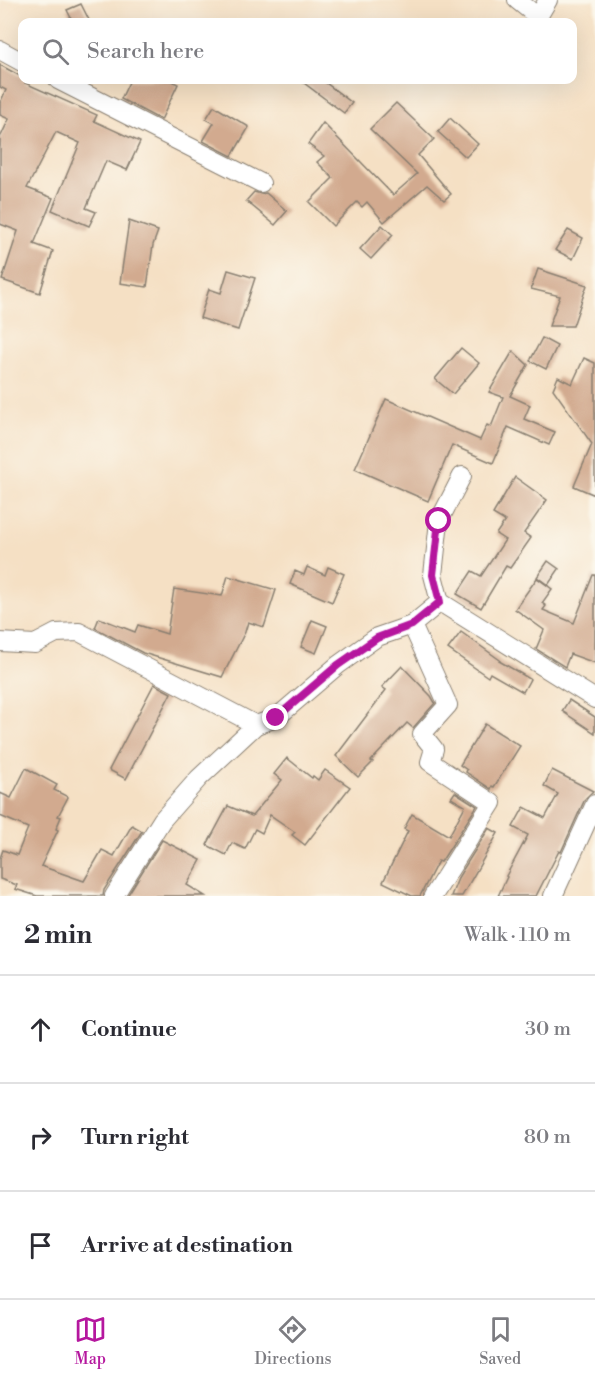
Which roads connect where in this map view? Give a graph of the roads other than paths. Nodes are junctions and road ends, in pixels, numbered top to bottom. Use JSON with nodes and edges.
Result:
{"nodes":[{"id":1,"x":517,"y":0,"type":"edge"},
{"id":2,"x":548,"y":0,"type":"edge"},
{"id":3,"x":0,"y":50,"type":"edge"},
{"id":4,"x":18,"y":60,"type":"edge"},
{"id":5,"x":66,"y":84,"type":"edge"},
{"id":6,"x":261,"y":183,"type":"dead end"},
{"id":7,"x":462,"y":476,"type":"dead end"},
{"id":8,"x":440,"y":602,"type":"junction"},
{"id":9,"x":412,"y":625,"type":"junction"},
{"id":10,"x":0,"y":642,"type":"edge"},
{"id":11,"x":595,"y":699,"type":"edge"},
{"id":12,"x":256,"y":725,"type":"junction"},
{"id":13,"x":595,"y":804,"type":"edge"},
{"id":14,"x":114,"y":896,"type":"edge"},
{"id":15,"x":433,"y":896,"type":"edge"},
{"id":16,"x":553,"y":896,"type":"edge"}],
"edges":[{"from":1,"to":2,"type":"street"},
{"from":3,"to":4,"type":"street"},
{"from":5,"to":6,"type":"street"},
{"from":7,"to":8,"type":"street"},
{"from":8,"to":9,"type":"street"},
{"from":8,"to":11,"type":"street"},
{"from":9,"to":12,"type":"street"},
{"from":9,"to":15,"type":"street"},
{"from":10,"to":12,"type":"street"},
{"from":12,"to":14,"type":"street"},
{"from":13,"to":16,"type":"street"}]}
